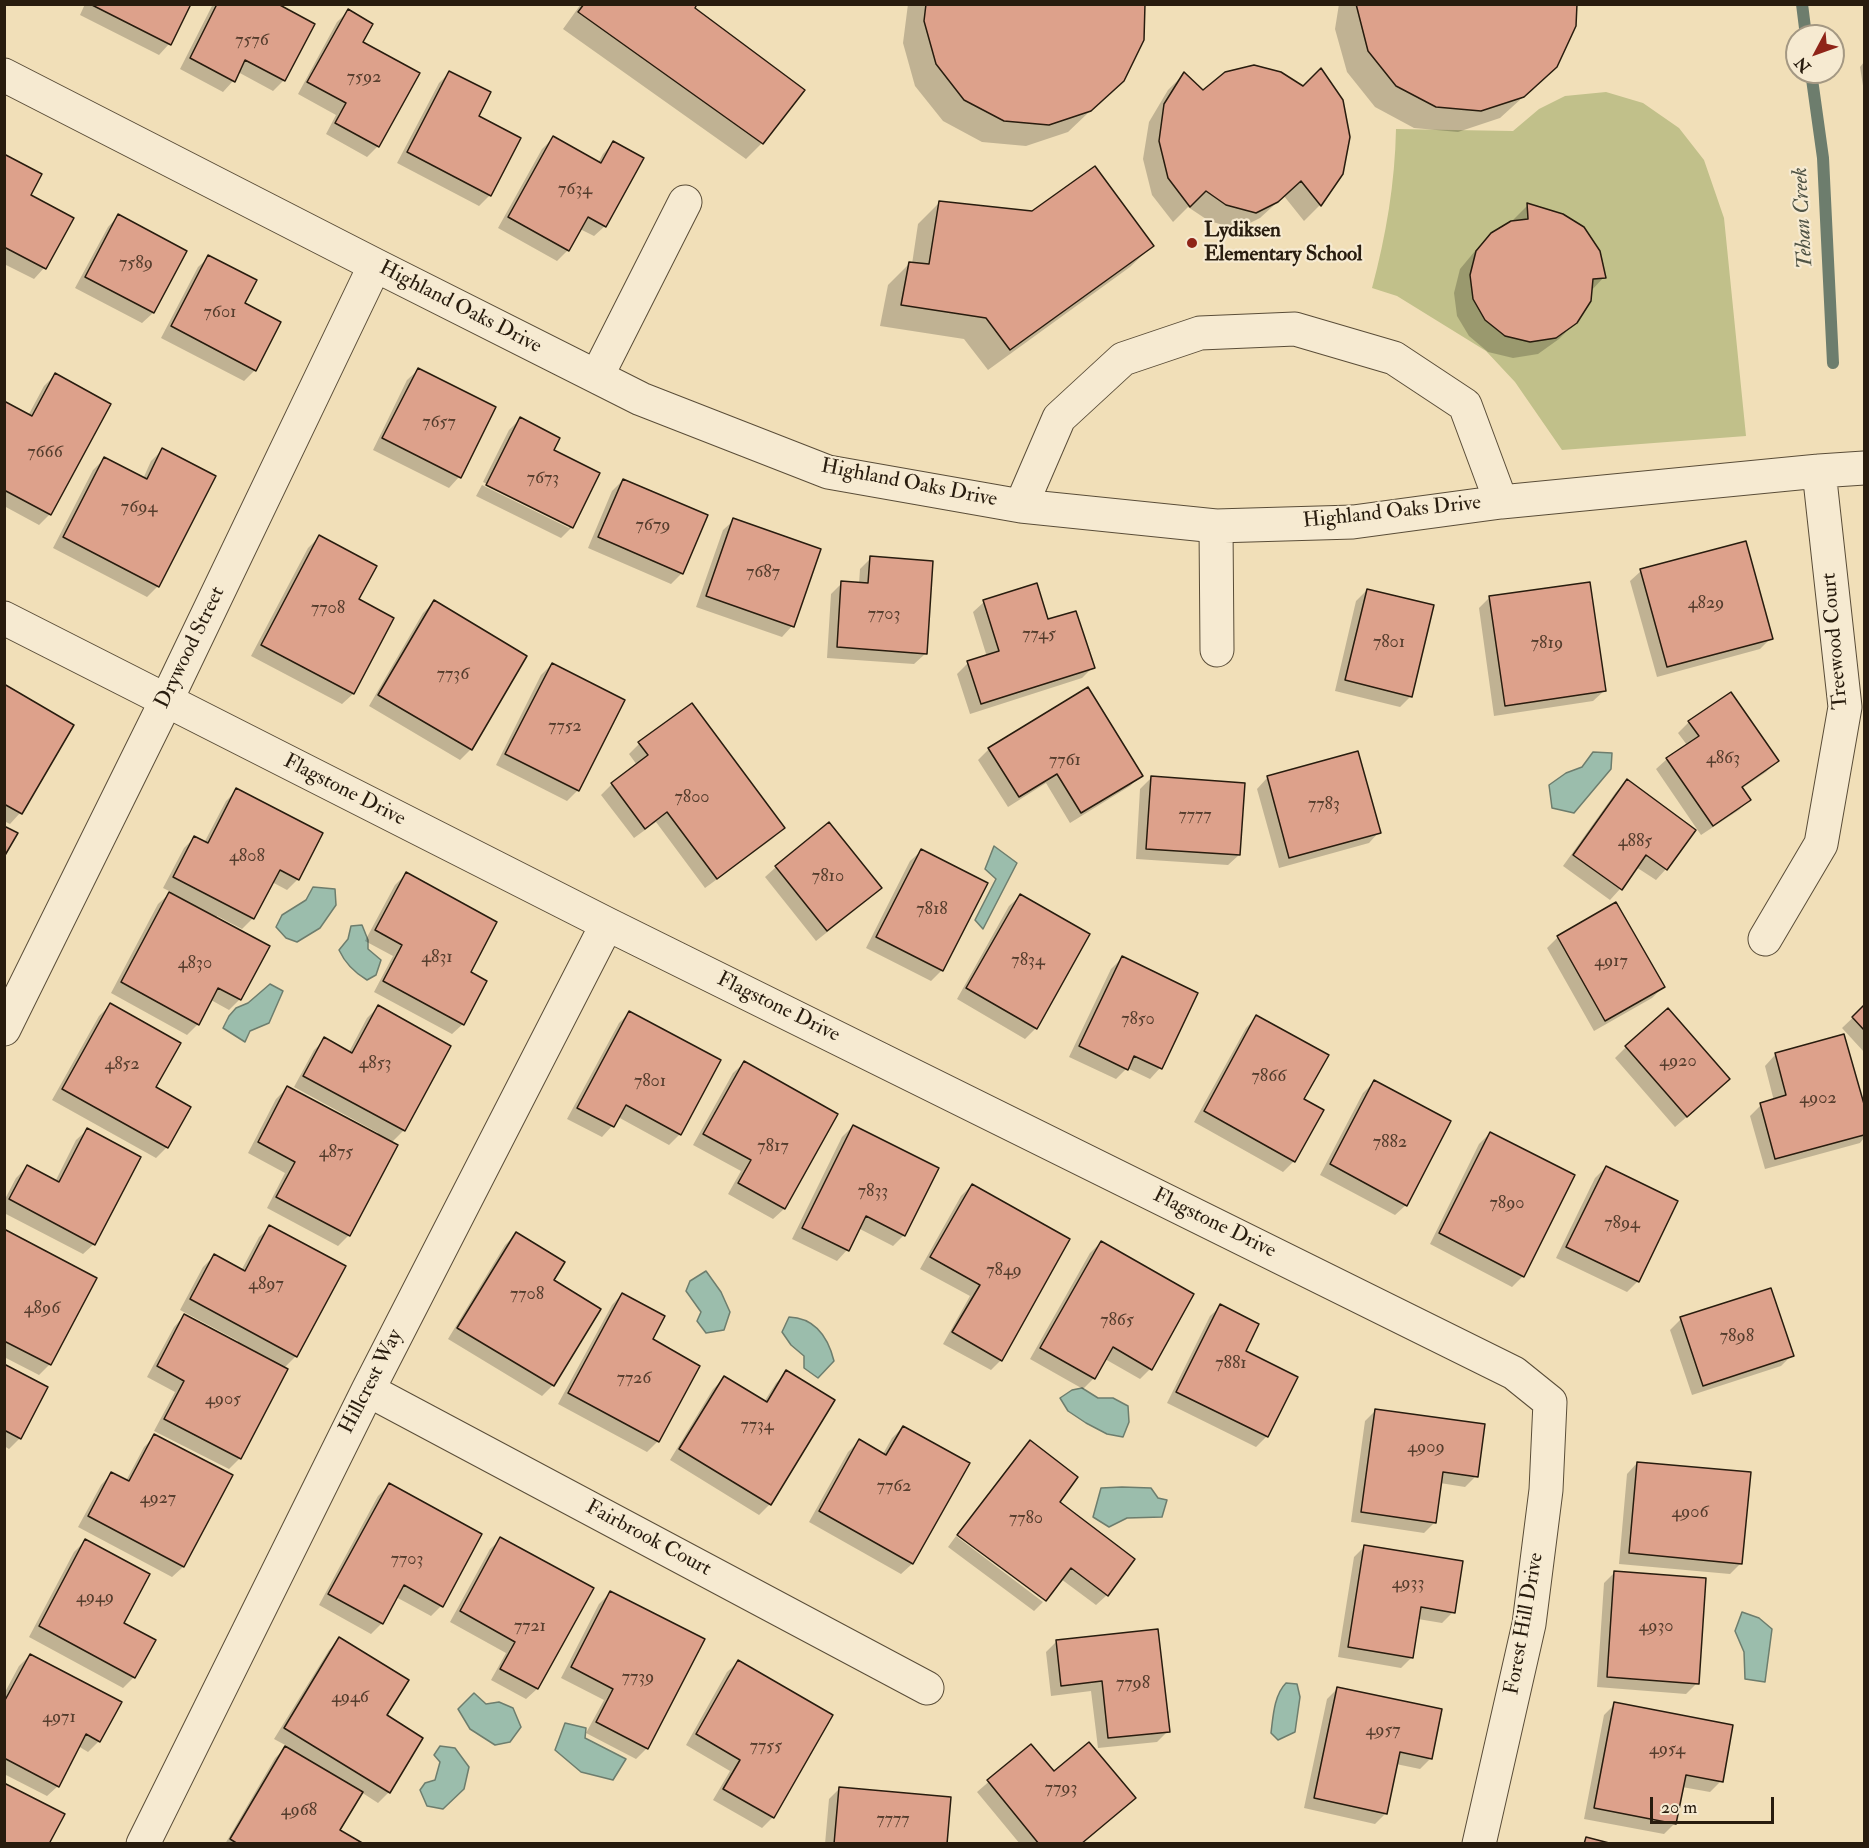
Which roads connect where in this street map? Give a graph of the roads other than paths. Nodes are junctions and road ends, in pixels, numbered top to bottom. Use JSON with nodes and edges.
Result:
{"nodes":[{"id":1,"x":4,"y":75,"type":"edge"},
{"id":2,"x":685,"y":202,"type":"dead end"},
{"id":3,"x":375,"y":265,"type":"junction"},
{"id":4,"x":597,"y":376,"type":"junction"},
{"id":5,"x":1864,"y":468,"type":"edge"},
{"id":6,"x":1819,"y":471,"type":"junction"},
{"id":7,"x":1502,"y":502,"type":"junction"},
{"id":8,"x":1021,"y":506,"type":"junction"},
{"id":9,"x":1216,"y":526,"type":"junction"},
{"id":10,"x":4,"y":618,"type":"edge"},
{"id":11,"x":1217,"y":650,"type":"dead end"},
{"id":12,"x":166,"y":701,"type":"junction"},
{"id":13,"x":607,"y":924,"type":"junction"},
{"id":14,"x":1765,"y":939,"type":"dead end"},
{"id":15,"x":4,"y":1029,"type":"edge"},
{"id":16,"x":368,"y":1390,"type":"junction"},
{"id":17,"x":1550,"y":1402,"type":"joint"},
{"id":18,"x":927,"y":1688,"type":"dead end"},
{"id":19,"x":143,"y":1844,"type":"edge"},
{"id":20,"x":1479,"y":1844,"type":"edge"}],
"edges":[{"from":1,"to":3,"type":"street","name":"Highland Oaks Drive"},
{"from":2,"to":4,"type":"street"},
{"from":3,"to":4,"type":"street","name":"Highland Oaks Drive"},
{"from":3,"to":12,"type":"street","name":"Drywood Street"},
{"from":4,"to":8,"type":"street","name":"Highland Oaks Drive"},
{"from":5,"to":6,"type":"street","name":"Highland Oaks Drive"},
{"from":6,"to":7,"type":"street","name":"Highland Oaks Drive"},
{"from":6,"to":14,"type":"street","name":"Treewood Court"},
{"from":7,"to":8,"type":"street"},
{"from":7,"to":9,"type":"street","name":"Highland Oaks Drive"},
{"from":8,"to":9,"type":"street","name":"Highland Oaks Drive"},
{"from":9,"to":11,"type":"street"},
{"from":10,"to":12,"type":"street","name":"Flagstone Drive"},
{"from":12,"to":13,"type":"street","name":"Flagstone Drive"},
{"from":12,"to":15,"type":"street","name":"Drywood Street"},
{"from":13,"to":16,"type":"street","name":"Hillcrest Way"},
{"from":13,"to":17,"type":"street","name":"Flagstone Drive"},
{"from":16,"to":18,"type":"street","name":"Fairbrook Court"},
{"from":16,"to":19,"type":"street","name":"Hillcrest Way"},
{"from":17,"to":20,"type":"street","name":"Forest Hill Drive"}]}
